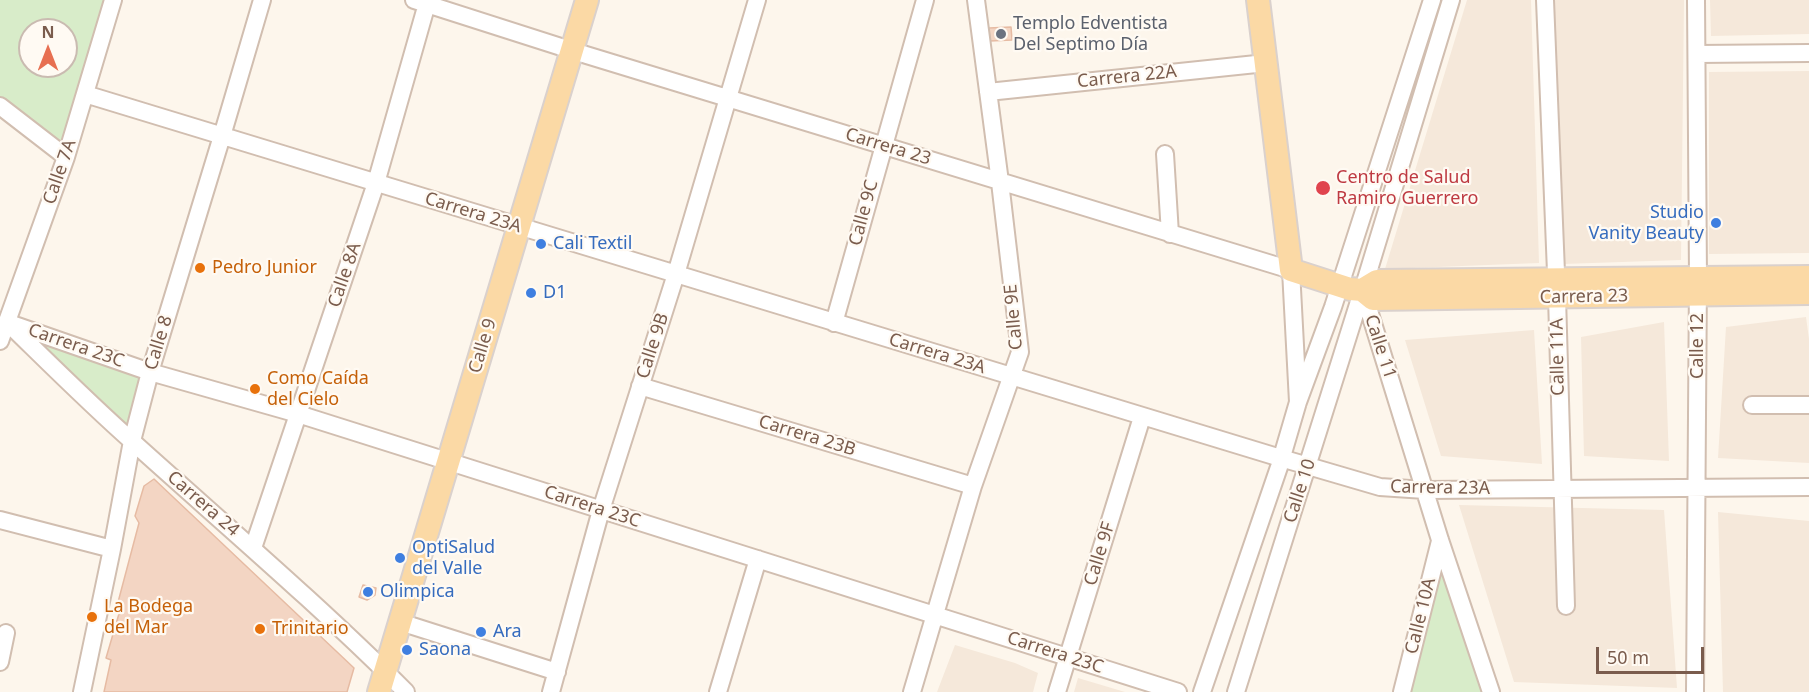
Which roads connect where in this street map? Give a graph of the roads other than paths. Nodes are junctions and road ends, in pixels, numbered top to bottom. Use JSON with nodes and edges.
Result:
{"nodes":[{"id":1,"x":113,"y":0,"type":"edge"},
{"id":2,"x":262,"y":0,"type":"edge"},
{"id":3,"x":587,"y":0,"type":"edge"},
{"id":4,"x":757,"y":0,"type":"edge"},
{"id":5,"x":925,"y":0,"type":"edge"},
{"id":6,"x":976,"y":0,"type":"edge"},
{"id":7,"x":1258,"y":0,"type":"edge"},
{"id":8,"x":1432,"y":0,"type":"edge"},
{"id":9,"x":1450,"y":0,"type":"edge"},
{"id":10,"x":1545,"y":0,"type":"edge"},
{"id":11,"x":1695,"y":0,"type":"edge"},
{"id":12,"x":423,"y":1,"type":"edge"},
{"id":13,"x":571,"y":50,"type":"junction"},
{"id":14,"x":1809,"y":52,"type":"edge"},
{"id":15,"x":1697,"y":54,"type":"junction"},
{"id":16,"x":1266,"y":63,"type":"junction"},
{"id":17,"x":988,"y":92,"type":"junction"},
{"id":18,"x":85,"y":94,"type":"junction"},
{"id":19,"x":728,"y":99,"type":"junction"},
{"id":20,"x":0,"y":106,"type":"edge"},
{"id":21,"x":222,"y":136,"type":"junction"},
{"id":22,"x":882,"y":146,"type":"junction"},
{"id":23,"x":1165,"y":154,"type":"dead end"},
{"id":24,"x":66,"y":157,"type":"junction"},
{"id":25,"x":1000,"y":182,"type":"junction"},
{"id":26,"x":376,"y":183,"type":"junction"},
{"id":27,"x":519,"y":227,"type":"junction"},
{"id":28,"x":1170,"y":234,"type":"junction"},
{"id":29,"x":1291,"y":270,"type":"junction"},
{"id":30,"x":676,"y":274,"type":"junction"},
{"id":31,"x":1809,"y":277,"type":"edge"},
{"id":32,"x":1698,"y":286,"type":"junction"},
{"id":33,"x":1340,"y":287,"type":"junction"},
{"id":34,"x":1556,"y":288,"type":"junction"},
{"id":35,"x":1362,"y":290,"type":"junction"},
{"id":36,"x":1809,"y":293,"type":"edge"},
{"id":37,"x":3,"y":319,"type":"edge"},
{"id":38,"x":834,"y":322,"type":"junction"},
{"id":39,"x":0,"y":341,"type":"edge"},
{"id":40,"x":150,"y":372,"type":"junction"},
{"id":41,"x":1012,"y":377,"type":"junction"},
{"id":42,"x":640,"y":386,"type":"junction"},
{"id":43,"x":1298,"y":402,"type":"junction"},
{"id":44,"x":1752,"y":405,"type":"dead end"},
{"id":45,"x":1809,"y":405,"type":"edge"},
{"id":46,"x":298,"y":414,"type":"junction"},
{"id":47,"x":1142,"y":417,"type":"junction"},
{"id":48,"x":132,"y":441,"type":"junction"},
{"id":49,"x":1281,"y":458,"type":"junction"},
{"id":50,"x":449,"y":462,"type":"junction"},
{"id":51,"x":1308,"y":466,"type":"junction"},
{"id":52,"x":974,"y":486,"type":"junction"},
{"id":53,"x":1696,"y":487,"type":"junction"},
{"id":54,"x":1809,"y":487,"type":"edge"},
{"id":55,"x":1562,"y":488,"type":"junction"},
{"id":56,"x":1425,"y":490,"type":"junction"},
{"id":57,"x":601,"y":510,"type":"junction"},
{"id":58,"x":0,"y":520,"type":"edge"},
{"id":59,"x":1440,"y":540,"type":"junction"},
{"id":60,"x":253,"y":548,"type":"junction"},
{"id":61,"x":112,"y":549,"type":"junction"},
{"id":62,"x":758,"y":559,"type":"junction"},
{"id":63,"x":1566,"y":606,"type":"dead end"},
{"id":64,"x":935,"y":615,"type":"junction"},
{"id":65,"x":400,"y":622,"type":"junction"},
{"id":66,"x":6,"y":633,"type":"dead end"},
{"id":67,"x":1068,"y":657,"type":"junction"},
{"id":68,"x":0,"y":662,"type":"edge"},
{"id":69,"x":557,"y":672,"type":"junction"},
{"id":70,"x":382,"y":682,"type":"edge"},
{"id":71,"x":82,"y":692,"type":"edge"},
{"id":72,"x":406,"y":692,"type":"edge"},
{"id":73,"x":551,"y":692,"type":"edge"},
{"id":74,"x":718,"y":692,"type":"edge"},
{"id":75,"x":912,"y":692,"type":"edge"},
{"id":76,"x":1057,"y":692,"type":"edge"},
{"id":77,"x":1178,"y":692,"type":"edge"},
{"id":78,"x":1202,"y":692,"type":"edge"},
{"id":79,"x":1236,"y":692,"type":"edge"},
{"id":80,"x":1402,"y":692,"type":"edge"},
{"id":81,"x":1491,"y":692,"type":"edge"},
{"id":82,"x":1695,"y":692,"type":"edge"}],
"edges":[{"from":1,"to":18,"type":"street","name":"Calle 7A"},
{"from":2,"to":21,"type":"street","name":"Calle 8"},
{"from":3,"to":13,"type":"main road","name":"Calle 9"},
{"from":4,"to":19,"type":"street","name":"Calle 9B"},
{"from":5,"to":22,"type":"street","name":"Calle 9C"},
{"from":6,"to":17,"type":"street","name":"Calle 9E"},
{"from":7,"to":16,"type":"main road","name":"Calle 10"},
{"from":8,"to":33,"type":"street"},
{"from":9,"to":35,"type":"street","name":"Calle 11"},
{"from":10,"to":34,"type":"street","name":"Calle 11A"},
{"from":11,"to":15,"type":"street","name":"Calle 12"},
{"from":12,"to":13,"type":"street","name":"Carrera 23"},
{"from":12,"to":26,"type":"street","name":"Calle 8A"},
{"from":13,"to":19,"type":"street","name":"Carrera 23"},
{"from":13,"to":27,"type":"main road","name":"Calle 9"},
{"from":14,"to":15,"type":"street"},
{"from":15,"to":32,"type":"street","name":"Calle 12"},
{"from":16,"to":17,"type":"street","name":"Carrera 22A"},
{"from":16,"to":29,"type":"main road","name":"Calle 10"},
{"from":17,"to":25,"type":"street","name":"Calle 9E"},
{"from":18,"to":21,"type":"street","name":"Carrera 23A"},
{"from":18,"to":24,"type":"street","name":"Calle 7A"},
{"from":19,"to":22,"type":"street","name":"Carrera 23"},
{"from":19,"to":30,"type":"street","name":"Calle 9B"},
{"from":20,"to":24,"type":"street"},
{"from":21,"to":26,"type":"street","name":"Carrera 23A"},
{"from":21,"to":40,"type":"street","name":"Calle 8"},
{"from":22,"to":25,"type":"street","name":"Carrera 23"},
{"from":22,"to":38,"type":"street","name":"Calle 9C"},
{"from":23,"to":28,"type":"street"},
{"from":24,"to":37,"type":"street","name":"Calle 7A"},
{"from":25,"to":28,"type":"street","name":"Carrera 23"},
{"from":25,"to":41,"type":"street","name":"Calle 9E"},
{"from":26,"to":27,"type":"street","name":"Carrera 23A"},
{"from":26,"to":46,"type":"street","name":"Calle 8A"},
{"from":27,"to":30,"type":"street","name":"Carrera 23A"},
{"from":27,"to":50,"type":"main road","name":"Calle 9"},
{"from":28,"to":29,"type":"street","name":"Carrera 23"},
{"from":29,"to":33,"type":"main road","name":"Carrera 23"},
{"from":29,"to":43,"type":"street","name":"Calle 10"},
{"from":30,"to":38,"type":"street","name":"Carrera 23A"},
{"from":30,"to":42,"type":"street","name":"Calle 9B"},
{"from":31,"to":32,"type":"main road","name":"Carrera 23"},
{"from":32,"to":34,"type":"main road","name":"Carrera 23"},
{"from":32,"to":36,"type":"main road","name":"Carrera 23"},
{"from":32,"to":53,"type":"street","name":"Calle 12"},
{"from":33,"to":35,"type":"main road","name":"Carrera 23"},
{"from":33,"to":43,"type":"street","name":"Calle 10"},
{"from":34,"to":35,"type":"main road","name":"Carrera 23"},
{"from":34,"to":55,"type":"street","name":"Calle 11A"},
{"from":35,"to":51,"type":"street","name":"Calle 10"},
{"from":35,"to":56,"type":"street","name":"Calle 11"},
{"from":37,"to":39,"type":"street","name":"Calle 7A"},
{"from":37,"to":40,"type":"street","name":"Carrera 23C"},
{"from":37,"to":48,"type":"street","name":"Carrera 24"},
{"from":38,"to":41,"type":"street","name":"Carrera 23A"},
{"from":40,"to":46,"type":"street","name":"Carrera 23C"},
{"from":40,"to":48,"type":"street","name":"Calle 8"},
{"from":41,"to":47,"type":"street","name":"Carrera 23A"},
{"from":41,"to":52,"type":"street","name":"Calle 9E"},
{"from":42,"to":52,"type":"street","name":"Carrera 23B"},
{"from":42,"to":57,"type":"street","name":"Calle 9B"},
{"from":43,"to":49,"type":"street","name":"Calle 10"},
{"from":44,"to":45,"type":"street"},
{"from":46,"to":50,"type":"street","name":"Carrera 23C"},
{"from":46,"to":60,"type":"street","name":"Calle 8A"},
{"from":47,"to":49,"type":"street","name":"Carrera 23A"},
{"from":47,"to":67,"type":"street","name":"Calle 9F"},
{"from":48,"to":60,"type":"street","name":"Carrera 24"},
{"from":48,"to":61,"type":"street","name":"Calle 8"},
{"from":49,"to":51,"type":"street","name":"Carrera 23A"},
{"from":49,"to":78,"type":"street","name":"Calle 10"},
{"from":50,"to":57,"type":"street","name":"Carrera 23C"},
{"from":50,"to":65,"type":"main road","name":"Calle 9"},
{"from":51,"to":56,"type":"street","name":"Carrera 23A"},
{"from":51,"to":79,"type":"street","name":"Calle 10"},
{"from":52,"to":64,"type":"street","name":"Calle 9E"},
{"from":53,"to":54,"type":"street","name":"Carrera 23A"},
{"from":53,"to":55,"type":"street","name":"Carrera 23A"},
{"from":53,"to":82,"type":"street","name":"Calle 12"},
{"from":55,"to":56,"type":"street","name":"Carrera 23A"},
{"from":55,"to":63,"type":"street","name":"Calle 11A"},
{"from":56,"to":59,"type":"street","name":"Calle 11"},
{"from":57,"to":62,"type":"street","name":"Carrera 23C"},
{"from":57,"to":69,"type":"street","name":"Calle 9B"},
{"from":58,"to":61,"type":"street"},
{"from":59,"to":80,"type":"street","name":"Calle 10A"},
{"from":59,"to":81,"type":"street","name":"Calle 11"},
{"from":60,"to":70,"type":"street","name":"Carrera 24"},
{"from":61,"to":71,"type":"street","name":"Calle 8"},
{"from":62,"to":64,"type":"street","name":"Carrera 23C"},
{"from":62,"to":74,"type":"street"},
{"from":64,"to":67,"type":"street","name":"Carrera 23C"},
{"from":64,"to":75,"type":"street","name":"Calle 9E"},
{"from":65,"to":69,"type":"street"},
{"from":65,"to":70,"type":"main road","name":"Calle 9"},
{"from":66,"to":68,"type":"street"},
{"from":67,"to":76,"type":"street","name":"Calle 9F"},
{"from":67,"to":77,"type":"street","name":"Carrera 23C"},
{"from":69,"to":73,"type":"street","name":"Calle 9B"},
{"from":70,"to":72,"type":"street","name":"Carrera 24"}]}
